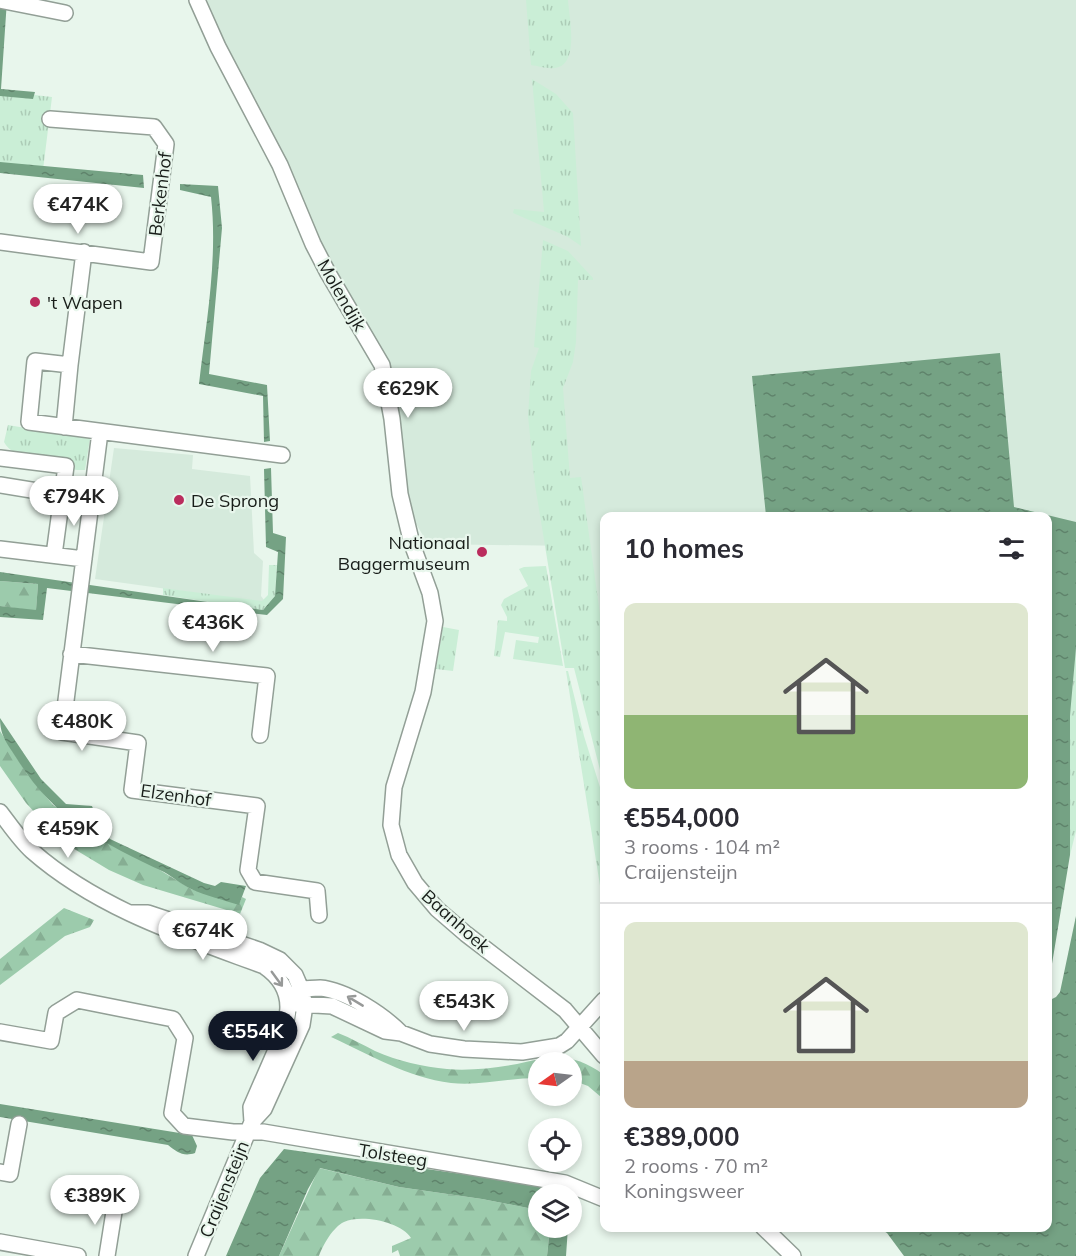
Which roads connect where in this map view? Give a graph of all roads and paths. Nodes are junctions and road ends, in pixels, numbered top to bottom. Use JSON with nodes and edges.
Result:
{"nodes":[{"id":1,"x":197,"y":0,"type":"edge"},
{"id":2,"x":7,"y":1,"type":"edge"},
{"id":3,"x":65,"y":13,"type":"dead end"},
{"id":4,"x":50,"y":119,"type":"dead end"},
{"id":5,"x":0,"y":242,"type":"edge"},
{"id":6,"x":84,"y":252,"type":"junction"},
{"id":7,"x":70,"y":365,"type":"junction"},
{"id":8,"x":64,"y":427,"type":"junction"},
{"id":9,"x":100,"y":432,"type":"junction"},
{"id":10,"x":282,"y":455,"type":"dead end"},
{"id":11,"x":0,"y":458,"type":"edge"},
{"id":12,"x":0,"y":485,"type":"edge"},
{"id":13,"x":62,"y":495,"type":"junction"},
{"id":14,"x":0,"y":549,"type":"edge"},
{"id":15,"x":54,"y":555,"type":"junction"},
{"id":16,"x":84,"y":559,"type":"junction"},
{"id":17,"x":71,"y":654,"type":"junction"},
{"id":18,"x":260,"y":735,"type":"dead end"},
{"id":19,"x":0,"y":812,"type":"edge"},
{"id":20,"x":415,"y":883,"type":"joint"},
{"id":21,"x":130,"y":913,"type":"junction"},
{"id":22,"x":319,"y":915,"type":"dead end"},
{"id":23,"x":301,"y":989,"type":"junction"},
{"id":24,"x":288,"y":1002,"type":"junction"},
{"id":25,"x":600,"y":1004,"type":"edge"},
{"id":26,"x":304,"y":1005,"type":"junction"},
{"id":27,"x":579,"y":1027,"type":"junction"},
{"id":28,"x":0,"y":1032,"type":"edge"},
{"id":29,"x":401,"y":1033,"type":"junction"},
{"id":30,"x":600,"y":1051,"type":"edge"},
{"id":31,"x":18,"y":1124,"type":"dead end"},
{"id":32,"x":250,"y":1127,"type":"junction"},
{"id":33,"x":0,"y":1172,"type":"edge"},
{"id":34,"x":95,"y":1189,"type":"dead end"},
{"id":35,"x":600,"y":1196,"type":"edge"},
{"id":36,"x":768,"y":1232,"type":"edge"},
{"id":37,"x":0,"y":1242,"type":"edge"},
{"id":38,"x":73,"y":1256,"type":"edge"},
{"id":39,"x":106,"y":1256,"type":"edge"},
{"id":40,"x":196,"y":1256,"type":"edge"},
{"id":41,"x":793,"y":1256,"type":"edge"}],
"edges":[{"from":1,"to":20,"type":"street","name":"Molendijk"},
{"from":2,"to":3,"type":"street"},
{"from":4,"to":6,"type":"street","name":"Berkenhof"},
{"from":5,"to":6,"type":"street"},
{"from":6,"to":7,"type":"street"},
{"from":7,"to":8,"type":"street"},
{"from":7,"to":8,"type":"street"},
{"from":8,"to":9,"type":"street"},
{"from":9,"to":10,"type":"street"},
{"from":9,"to":16,"type":"street","name":"Elzenhof"},
{"from":11,"to":13,"type":"street"},
{"from":12,"to":13,"type":"street"},
{"from":13,"to":15,"type":"street"},
{"from":14,"to":15,"type":"street"},
{"from":15,"to":16,"type":"street"},
{"from":16,"to":17,"type":"street","name":"Elzenhof"},
{"from":17,"to":18,"type":"street"},
{"from":17,"to":22,"type":"street","name":"Elzenhof"},
{"from":19,"to":21,"type":"street"},
{"from":20,"to":27,"type":"street","name":"Baanhoek"},
{"from":21,"to":23,"type":"street"},
{"from":21,"to":24,"type":"street","one_way":true},
{"from":23,"to":24,"type":"street"},
{"from":23,"to":26,"type":"street","name":"Craijensteijn"},
{"from":29,"to":23,"type":"street","one_way":true},
{"from":24,"to":26,"type":"street"},
{"from":24,"to":32,"type":"street","name":"Craijensteijn"},
{"from":25,"to":27,"type":"street"},
{"from":26,"to":29,"type":"street"},
{"from":26,"to":32,"type":"street","name":"Craijensteijn"},
{"from":27,"to":29,"type":"street"},
{"from":27,"to":30,"type":"street","name":"Baanhoek"},
{"from":28,"to":32,"type":"street","name":"Tolsteeg"},
{"from":31,"to":33,"type":"street"},
{"from":32,"to":35,"type":"street","name":"Tolsteeg"},
{"from":32,"to":40,"type":"street","name":"Craijensteijn"},
{"from":34,"to":39,"type":"street"},
{"from":36,"to":41,"type":"street"},
{"from":37,"to":38,"type":"street"}]}
